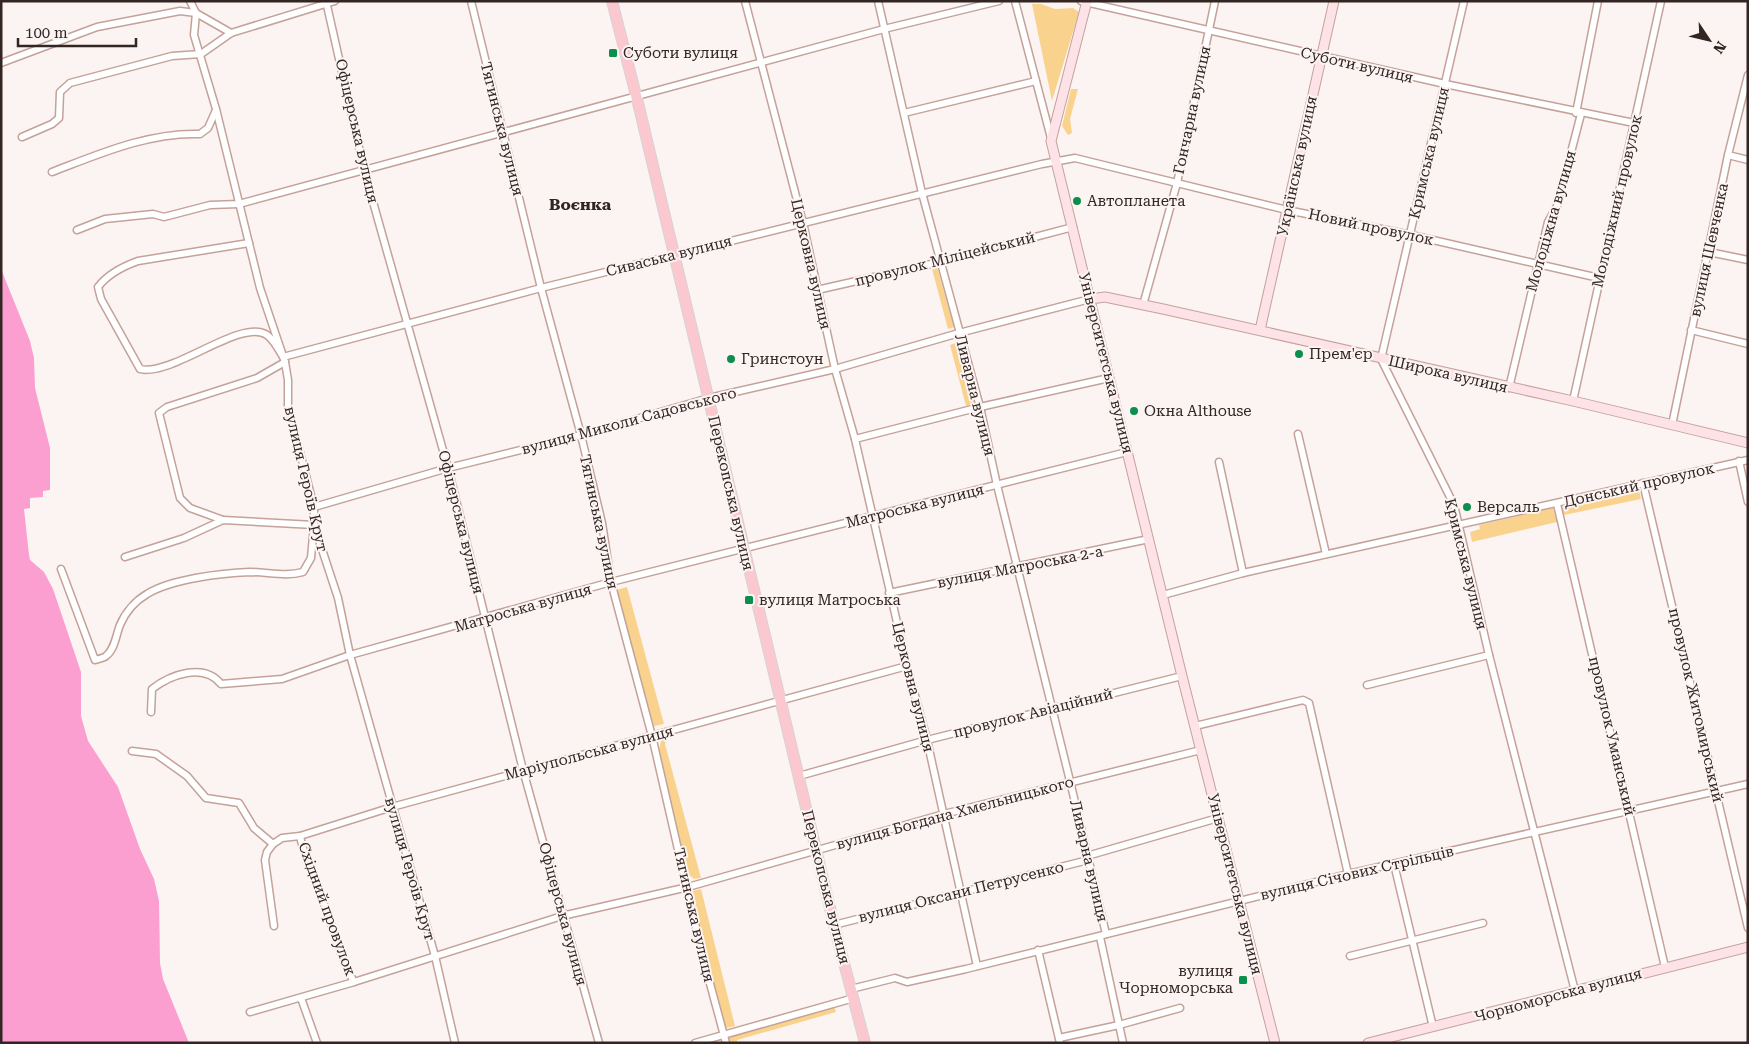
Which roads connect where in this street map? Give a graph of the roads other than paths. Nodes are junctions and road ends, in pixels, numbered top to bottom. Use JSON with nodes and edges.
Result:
{"nodes":[{"id":1,"x":190,"y":1,"type":"edge"},
{"id":2,"x":335,"y":1,"type":"edge"},
{"id":3,"x":471,"y":1,"type":"edge"},
{"id":4,"x":612,"y":1,"type":"edge"},
{"id":5,"x":746,"y":1,"type":"edge"},
{"id":6,"x":878,"y":1,"type":"edge"},
{"id":7,"x":999,"y":1,"type":"edge"},
{"id":8,"x":1015,"y":1,"type":"edge"},
{"id":9,"x":1215,"y":1,"type":"edge"},
{"id":10,"x":1334,"y":1,"type":"edge"},
{"id":11,"x":1464,"y":1,"type":"edge"},
{"id":12,"x":1598,"y":1,"type":"edge"},
{"id":13,"x":1661,"y":1,"type":"edge"},
{"id":14,"x":327,"y":2,"type":"edge"},
{"id":15,"x":1085,"y":2,"type":"edge"},
{"id":16,"x":196,"y":13,"type":"junction"},
{"id":17,"x":884,"y":29,"type":"junction"},
{"id":18,"x":1209,"y":30,"type":"junction"},
{"id":19,"x":231,"y":33,"type":"junction"},
{"id":20,"x":201,"y":54,"type":"junction"},
{"id":21,"x":1321,"y":57,"type":"junction"},
{"id":22,"x":762,"y":62,"type":"junction"},
{"id":23,"x":1,"y":63,"type":"edge"},
{"id":24,"x":1748,"y":75,"type":"edge"},
{"id":25,"x":1036,"y":80,"type":"junction"},
{"id":26,"x":1445,"y":84,"type":"junction"},
{"id":27,"x":636,"y":97,"type":"junction"},
{"id":28,"x":216,"y":109,"type":"junction"},
{"id":29,"x":904,"y":113,"type":"junction"},
{"id":30,"x":1579,"y":113,"type":"junction"},
{"id":31,"x":1634,"y":123,"type":"junction"},
{"id":32,"x":503,"y":132,"type":"junction"},
{"id":33,"x":22,"y":137,"type":"dead end"},
{"id":34,"x":1051,"y":141,"type":"junction"},
{"id":35,"x":1728,"y":155,"type":"junction"},
{"id":36,"x":1748,"y":160,"type":"edge"},
{"id":37,"x":1056,"y":161,"type":"junction"},
{"id":38,"x":364,"y":170,"type":"junction"},
{"id":39,"x":52,"y":172,"type":"dead end"},
{"id":40,"x":1177,"y":183,"type":"junction"},
{"id":41,"x":922,"y":193,"type":"junction"},
{"id":42,"x":239,"y":204,"type":"junction"},
{"id":43,"x":1287,"y":210,"type":"junction"},
{"id":44,"x":803,"y":222,"type":"junction"},
{"id":45,"x":1073,"y":227,"type":"junction"},
{"id":46,"x":78,"y":230,"type":"dead end"},
{"id":47,"x":1411,"y":235,"type":"junction"},
{"id":48,"x":249,"y":243,"type":"junction"},
{"id":49,"x":1709,"y":252,"type":"junction"},
{"id":50,"x":673,"y":255,"type":"junction"},
{"id":51,"x":1748,"y":260,"type":"edge"},
{"id":52,"x":940,"y":262,"type":"junction"},
{"id":53,"x":1538,"y":265,"type":"junction"},
{"id":54,"x":1599,"y":278,"type":"junction"},
{"id":55,"x":541,"y":288,"type":"junction"},
{"id":56,"x":817,"y":290,"type":"junction"},
{"id":57,"x":1090,"y":299,"type":"junction"},
{"id":58,"x":1143,"y":305,"type":"junction"},
{"id":59,"x":408,"y":325,"type":"junction"},
{"id":60,"x":1260,"y":330,"type":"junction"},
{"id":61,"x":1691,"y":330,"type":"junction"},
{"id":62,"x":959,"y":333,"type":"junction"},
{"id":63,"x":1748,"y":344,"type":"edge"},
{"id":64,"x":284,"y":359,"type":"junction"},
{"id":65,"x":1381,"y":359,"type":"junction"},
{"id":66,"x":835,"y":368,"type":"junction"},
{"id":67,"x":1109,"y":378,"type":"junction"},
{"id":68,"x":1509,"y":388,"type":"junction"},
{"id":69,"x":709,"y":398,"type":"junction"},
{"id":70,"x":1573,"y":401,"type":"junction"},
{"id":71,"x":980,"y":407,"type":"junction"},
{"id":72,"x":1672,"y":425,"type":"junction"},
{"id":73,"x":1298,"y":434,"type":"dead end"},
{"id":74,"x":581,"y":435,"type":"junction"},
{"id":75,"x":855,"y":438,"type":"junction"},
{"id":76,"x":1748,"y":443,"type":"edge"},
{"id":77,"x":1127,"y":452,"type":"junction"},
{"id":78,"x":1748,"y":460,"type":"edge"},
{"id":79,"x":1739,"y":461,"type":"junction"},
{"id":80,"x":1219,"y":462,"type":"dead end"},
{"id":81,"x":448,"y":468,"type":"junction"},
{"id":82,"x":1643,"y":483,"type":"junction"},
{"id":83,"x":997,"y":485,"type":"junction"},
{"id":84,"x":1748,"y":502,"type":"edge"},
{"id":85,"x":1557,"y":504,"type":"junction"},
{"id":86,"x":314,"y":506,"type":"junction"},
{"id":87,"x":872,"y":516,"type":"junction"},
{"id":88,"x":223,"y":520,"type":"junction"},
{"id":89,"x":1458,"y":524,"type":"junction"},
{"id":90,"x":314,"y":525,"type":"junction"},
{"id":91,"x":1149,"y":539,"type":"junction"},
{"id":92,"x":745,"y":550,"type":"junction"},
{"id":93,"x":1326,"y":554,"type":"junction"},
{"id":94,"x":125,"y":556,"type":"dead end"},
{"id":95,"x":1017,"y":568,"type":"junction"},
{"id":96,"x":61,"y":569,"type":"dead end"},
{"id":97,"x":1243,"y":573,"type":"junction"},
{"id":98,"x":611,"y":582,"type":"junction"},
{"id":99,"x":890,"y":593,"type":"junction"},
{"id":100,"x":1163,"y":595,"type":"junction"},
{"id":101,"x":486,"y":619,"type":"junction"},
{"id":102,"x":1489,"y":655,"type":"junction"},
{"id":103,"x":350,"y":656,"type":"junction"},
{"id":104,"x":907,"y":666,"type":"junction"},
{"id":105,"x":1182,"y":676,"type":"junction"},
{"id":106,"x":1367,"y":685,"type":"dead end"},
{"id":107,"x":781,"y":701,"type":"junction"},
{"id":108,"x":1052,"y":709,"type":"junction"},
{"id":109,"x":151,"y":712,"type":"dead end"},
{"id":110,"x":1195,"y":726,"type":"junction"},
{"id":111,"x":652,"y":736,"type":"junction"},
{"id":112,"x":927,"y":740,"type":"junction"},
{"id":113,"x":1201,"y":750,"type":"junction"},
{"id":114,"x":132,"y":751,"type":"dead end"},
{"id":115,"x":524,"y":770,"type":"junction"},
{"id":116,"x":799,"y":776,"type":"junction"},
{"id":117,"x":1070,"y":781,"type":"junction"},
{"id":118,"x":1748,"y":784,"type":"edge"},
{"id":119,"x":1717,"y":791,"type":"junction"},
{"id":120,"x":392,"y":807,"type":"junction"},
{"id":121,"x":1629,"y":810,"type":"junction"},
{"id":122,"x":944,"y":814,"type":"junction"},
{"id":123,"x":1218,"y":818,"type":"junction"},
{"id":124,"x":1534,"y":831,"type":"junction"},
{"id":125,"x":300,"y":836,"type":"junction"},
{"id":126,"x":273,"y":844,"type":"junction"},
{"id":127,"x":816,"y":851,"type":"junction"},
{"id":128,"x":1088,"y":858,"type":"junction"},
{"id":129,"x":1394,"y":864,"type":"junction"},
{"id":130,"x":1348,"y":874,"type":"junction"},
{"id":131,"x":688,"y":887,"type":"junction"},
{"id":132,"x":960,"y":892,"type":"junction"},
{"id":133,"x":1238,"y":900,"type":"junction"},
{"id":134,"x":562,"y":916,"type":"junction"},
{"id":135,"x":1482,"y":923,"type":"dead end"},
{"id":136,"x":834,"y":925,"type":"junction"},
{"id":137,"x":274,"y":926,"type":"dead end"},
{"id":138,"x":1748,"y":928,"type":"edge"},
{"id":139,"x":1103,"y":936,"type":"junction"},
{"id":140,"x":1412,"y":942,"type":"junction"},
{"id":141,"x":1748,"y":947,"type":"edge"},
{"id":142,"x":1038,"y":950,"type":"junction"},
{"id":143,"x":436,"y":956,"type":"junction"},
{"id":144,"x":1350,"y":956,"type":"dead end"},
{"id":145,"x":977,"y":966,"type":"junction"},
{"id":146,"x":1665,"y":967,"type":"junction"},
{"id":147,"x":354,"y":982,"type":"junction"},
{"id":148,"x":1575,"y":991,"type":"junction"},
{"id":149,"x":853,"y":994,"type":"junction"},
{"id":150,"x":301,"y":998,"type":"junction"},
{"id":151,"x":1180,"y":1008,"type":"dead end"},
{"id":152,"x":250,"y":1012,"type":"dead end"},
{"id":153,"x":1119,"y":1025,"type":"junction"},
{"id":154,"x":1433,"y":1027,"type":"junction"},
{"id":155,"x":724,"y":1034,"type":"junction"},
{"id":156,"x":1060,"y":1040,"type":"edge"},
{"id":157,"x":316,"y":1043,"type":"edge"},
{"id":158,"x":455,"y":1043,"type":"edge"},
{"id":159,"x":599,"y":1043,"type":"edge"},
{"id":160,"x":695,"y":1043,"type":"edge"},
{"id":161,"x":726,"y":1043,"type":"edge"},
{"id":162,"x":865,"y":1043,"type":"edge"},
{"id":163,"x":1123,"y":1043,"type":"edge"},
{"id":164,"x":1275,"y":1043,"type":"edge"},
{"id":165,"x":1368,"y":1043,"type":"edge"}],
"edges":[{"from":1,"to":16,"type":"street","name":"вулиця Героїв Крут"},
{"from":2,"to":14,"type":"street"},
{"from":3,"to":32,"type":"street","name":"Тягинська вулиця"},
{"from":4,"to":27,"type":"main road","name":"Перекопська вулиця"},
{"from":5,"to":22,"type":"street","name":"Церковна вулиця"},
{"from":6,"to":17,"type":"street","name":"Ливарна вулиця"},
{"from":7,"to":17,"type":"street"},
{"from":8,"to":25,"type":"street","name":"Університетська вулиця"},
{"from":9,"to":18,"type":"street","name":"Гончарна вулиця"},
{"from":10,"to":21,"type":"street","name":"Українська вулиця"},
{"from":11,"to":26,"type":"street","name":"Кримська вулиця"},
{"from":12,"to":30,"type":"street","name":"Молодіжна вулиця"},
{"from":13,"to":31,"type":"street","name":"Молодіжний провулок"},
{"from":14,"to":19,"type":"street"},
{"from":14,"to":38,"type":"street","name":"Офіцерська вулиця"},
{"from":15,"to":18,"type":"street","name":"Суботи вулиця"},
{"from":15,"to":34,"type":"street"},
{"from":16,"to":19,"type":"street"},
{"from":16,"to":20,"type":"street","name":"вулиця Героїв Крут"},
{"from":16,"to":23,"type":"street"},
{"from":17,"to":22,"type":"street"},
{"from":17,"to":29,"type":"street","name":"Ливарна вулиця"},
{"from":18,"to":21,"type":"street","name":"Суботи вулиця"},
{"from":18,"to":40,"type":"street","name":"Гончарна вулиця"},
{"from":19,"to":20,"type":"street"},
{"from":20,"to":28,"type":"street","name":"вулиця Героїв Крут"},
{"from":20,"to":33,"type":"street"},
{"from":21,"to":26,"type":"street","name":"Суботи вулиця"},
{"from":21,"to":43,"type":"street","name":"Українська вулиця"},
{"from":22,"to":27,"type":"street"},
{"from":22,"to":44,"type":"street","name":"Церковна вулиця"},
{"from":24,"to":35,"type":"street","name":"вулиця Шевченка"},
{"from":25,"to":29,"type":"street"},
{"from":25,"to":34,"type":"street","name":"Університетська вулиця"},
{"from":26,"to":30,"type":"street","name":"Суботи вулиця"},
{"from":26,"to":47,"type":"street","name":"Кримська вулиця"},
{"from":27,"to":32,"type":"street"},
{"from":27,"to":50,"type":"main road","name":"Перекопська вулиця"},
{"from":28,"to":39,"type":"street"},
{"from":28,"to":42,"type":"street","name":"вулиця Героїв Крут"},
{"from":29,"to":41,"type":"street","name":"Ливарна вулиця"},
{"from":30,"to":31,"type":"street","name":"Суботи вулиця"},
{"from":30,"to":53,"type":"street","name":"Молодіжна вулиця"},
{"from":31,"to":54,"type":"street","name":"Молодіжний провулок"},
{"from":32,"to":38,"type":"street"},
{"from":32,"to":55,"type":"street","name":"Тягинська вулиця"},
{"from":34,"to":37,"type":"street","name":"Університетська вулиця"},
{"from":35,"to":36,"type":"street"},
{"from":35,"to":49,"type":"street","name":"вулиця Шевченка"},
{"from":37,"to":40,"type":"street","name":"Новий провулок"},
{"from":37,"to":41,"type":"street","name":"Сиваська вулиця"},
{"from":37,"to":45,"type":"street","name":"Університетська вулиця"},
{"from":38,"to":42,"type":"street"},
{"from":38,"to":59,"type":"street","name":"Офіцерська вулиця"},
{"from":40,"to":43,"type":"street","name":"Новий провулок"},
{"from":40,"to":58,"type":"street","name":"Гончарна вулиця"},
{"from":41,"to":44,"type":"street","name":"Сиваська вулиця"},
{"from":41,"to":52,"type":"street","name":"Ливарна вулиця"},
{"from":42,"to":46,"type":"street"},
{"from":42,"to":48,"type":"street","name":"вулиця Героїв Крут"},
{"from":43,"to":47,"type":"street","name":"Новий провулок"},
{"from":43,"to":60,"type":"street","name":"Українська вулиця"},
{"from":44,"to":50,"type":"street","name":"Сиваська вулиця"},
{"from":44,"to":56,"type":"street","name":"Церковна вулиця"},
{"from":45,"to":52,"type":"street","name":"провулок Міліцейський"},
{"from":45,"to":57,"type":"street","name":"Університетська вулиця"},
{"from":47,"to":53,"type":"street","name":"Новий провулок"},
{"from":47,"to":65,"type":"street","name":"Кримська вулиця"},
{"from":48,"to":64,"type":"street","name":"вулиця Героїв Крут"},
{"from":48,"to":64,"type":"street"},
{"from":49,"to":51,"type":"street"},
{"from":49,"to":61,"type":"street","name":"вулиця Шевченка"},
{"from":50,"to":55,"type":"street","name":"Сиваська вулиця"},
{"from":50,"to":69,"type":"main road","name":"Перекопська вулиця"},
{"from":52,"to":56,"type":"street","name":"провулок Міліцейський"},
{"from":52,"to":62,"type":"street","name":"Ливарна вулиця"},
{"from":53,"to":54,"type":"street","name":"Новий провулок"},
{"from":53,"to":68,"type":"street","name":"Молодіжна вулиця"},
{"from":54,"to":70,"type":"street","name":"Молодіжний провулок"},
{"from":55,"to":59,"type":"street","name":"Сиваська вулиця"},
{"from":55,"to":74,"type":"street","name":"Тягинська вулиця"},
{"from":56,"to":66,"type":"street","name":"Церковна вулиця"},
{"from":57,"to":58,"type":"street","name":"Широка вулиця"},
{"from":57,"to":62,"type":"street","name":"вулиця Миколи Садовського"},
{"from":57,"to":67,"type":"street","name":"Університетська вулиця"},
{"from":58,"to":60,"type":"street","name":"Широка вулиця"},
{"from":59,"to":64,"type":"street","name":"Сиваська вулиця"},
{"from":59,"to":81,"type":"street","name":"Офіцерська вулиця"},
{"from":60,"to":65,"type":"street","name":"Широка вулиця"},
{"from":61,"to":63,"type":"street"},
{"from":61,"to":72,"type":"street","name":"вулиця Шевченка"},
{"from":62,"to":66,"type":"street","name":"вулиця Миколи Садовського"},
{"from":62,"to":71,"type":"street","name":"Ливарна вулиця"},
{"from":64,"to":86,"type":"street","name":"вулиця Героїв Крут"},
{"from":64,"to":88,"type":"street","name":"Сиваська вулиця"},
{"from":65,"to":68,"type":"street","name":"Широка вулиця"},
{"from":65,"to":89,"type":"street","name":"Кримська вулиця"},
{"from":66,"to":69,"type":"street","name":"вулиця Миколи Садовського"},
{"from":66,"to":75,"type":"street","name":"Церковна вулиця"},
{"from":67,"to":71,"type":"street"},
{"from":67,"to":77,"type":"street","name":"Університетська вулиця"},
{"from":68,"to":70,"type":"street","name":"Широка вулиця"},
{"from":69,"to":74,"type":"street","name":"вулиця Миколи Садовського"},
{"from":69,"to":92,"type":"main road","name":"Перекопська вулиця"},
{"from":70,"to":72,"type":"street","name":"Широка вулиця"},
{"from":71,"to":75,"type":"street"},
{"from":71,"to":83,"type":"street","name":"Ливарна вулиця"},
{"from":72,"to":76,"type":"street","name":"Широка вулиця"},
{"from":73,"to":93,"type":"street"},
{"from":74,"to":81,"type":"street","name":"вулиця Миколи Садовського"},
{"from":74,"to":98,"type":"street","name":"Тягинська вулиця"},
{"from":75,"to":87,"type":"street","name":"Церковна вулиця"},
{"from":77,"to":83,"type":"street","name":"Матроська вулиця"},
{"from":77,"to":91,"type":"street","name":"Університетська вулиця"},
{"from":78,"to":79,"type":"street","name":"Донський провулок"},
{"from":79,"to":82,"type":"street","name":"Донський провулок"},
{"from":79,"to":84,"type":"street"},
{"from":80,"to":97,"type":"street"},
{"from":81,"to":86,"type":"street","name":"вулиця Миколи Садовського"},
{"from":81,"to":101,"type":"street","name":"Офіцерська вулиця"},
{"from":82,"to":85,"type":"street","name":"Донський провулок"},
{"from":82,"to":119,"type":"street","name":"провулок Житомирський"},
{"from":83,"to":87,"type":"street","name":"Матроська вулиця"},
{"from":83,"to":95,"type":"street","name":"Ливарна вулиця"},
{"from":85,"to":89,"type":"street","name":"Донський провулок"},
{"from":85,"to":121,"type":"street","name":"провулок Уманський"},
{"from":86,"to":90,"type":"street","name":"вулиця Героїв Крут"},
{"from":87,"to":92,"type":"street","name":"Матроська вулиця"},
{"from":87,"to":99,"type":"street","name":"Церковна вулиця"},
{"from":88,"to":90,"type":"street"},
{"from":88,"to":94,"type":"street"},
{"from":89,"to":93,"type":"street","name":"Донський провулок"},
{"from":89,"to":102,"type":"street","name":"Кримська вулиця"},
{"from":90,"to":96,"type":"street"},
{"from":90,"to":103,"type":"street","name":"вулиця Героїв Крут"},
{"from":91,"to":95,"type":"street","name":"вулиця Матроська 2-а"},
{"from":91,"to":100,"type":"street","name":"Університетська вулиця"},
{"from":92,"to":98,"type":"street","name":"Матроська вулиця"},
{"from":92,"to":107,"type":"main road","name":"Перекопська вулиця"},
{"from":93,"to":97,"type":"street","name":"Донський провулок"},
{"from":95,"to":99,"type":"street","name":"вулиця Матроська 2-а"},
{"from":95,"to":108,"type":"street","name":"Ливарна вулиця"},
{"from":97,"to":100,"type":"street","name":"Донський провулок"},
{"from":98,"to":101,"type":"street","name":"Матроська вулиця"},
{"from":98,"to":111,"type":"street","name":"Тягинська вулиця"},
{"from":99,"to":104,"type":"street","name":"Церковна вулиця"},
{"from":100,"to":105,"type":"street","name":"Університетська вулиця"},
{"from":101,"to":103,"type":"street","name":"Матроська вулиця"},
{"from":101,"to":115,"type":"street","name":"Офіцерська вулиця"},
{"from":102,"to":106,"type":"street"},
{"from":102,"to":124,"type":"street","name":"Кримська вулиця"},
{"from":103,"to":109,"type":"street","name":"Матроська вулиця"},
{"from":103,"to":120,"type":"street","name":"вулиця Героїв Крут"},
{"from":104,"to":107,"type":"street","name":"Маріупольська вулиця"},
{"from":104,"to":112,"type":"street","name":"Церковна вулиця"},
{"from":105,"to":108,"type":"street","name":"провулок Авіаційний"},
{"from":105,"to":110,"type":"street","name":"Університетська вулиця"},
{"from":107,"to":111,"type":"street","name":"Маріупольська вулиця"},
{"from":107,"to":116,"type":"main road","name":"Перекопська вулиця"},
{"from":108,"to":112,"type":"street","name":"провулок Авіаційний"},
{"from":108,"to":117,"type":"street","name":"Ливарна вулиця"},
{"from":110,"to":113,"type":"street","name":"Університетська вулиця"},
{"from":110,"to":130,"type":"street"},
{"from":111,"to":115,"type":"street","name":"Маріупольська вулиця"},
{"from":111,"to":131,"type":"street","name":"Тягинська вулиця"},
{"from":112,"to":116,"type":"street","name":"провулок Авіаційний"},
{"from":112,"to":122,"type":"street","name":"Церковна вулиця"},
{"from":113,"to":117,"type":"street","name":"вулиця Богдана Хмельницького"},
{"from":113,"to":123,"type":"street","name":"Університетська вулиця"},
{"from":114,"to":126,"type":"street"},
{"from":115,"to":120,"type":"street","name":"Маріупольська вулиця"},
{"from":115,"to":134,"type":"street","name":"Офіцерська вулиця"},
{"from":116,"to":127,"type":"main road","name":"Перекопська вулиця"},
{"from":117,"to":122,"type":"street","name":"вулиця Богдана Хмельницького"},
{"from":117,"to":128,"type":"street","name":"Ливарна вулиця"},
{"from":118,"to":119,"type":"street","name":"вулиця Січових Стрільців"},
{"from":119,"to":121,"type":"street","name":"вулиця Січових Стрільців"},
{"from":119,"to":138,"type":"street","name":"провулок Житомирський"},
{"from":120,"to":125,"type":"street","name":"Маріупольська вулиця"},
{"from":120,"to":143,"type":"street","name":"вулиця Героїв Крут"},
{"from":121,"to":124,"type":"street","name":"вулиця Січових Стрільців"},
{"from":121,"to":146,"type":"street","name":"провулок Уманський"},
{"from":122,"to":127,"type":"street","name":"вулиця Богдана Хмельницького"},
{"from":122,"to":132,"type":"street","name":"Церковна вулиця"},
{"from":123,"to":128,"type":"street","name":"вулиця Оксани Петрусенко"},
{"from":123,"to":133,"type":"street","name":"Університетська вулиця"},
{"from":124,"to":129,"type":"street","name":"вулиця Січових Стрільців"},
{"from":124,"to":148,"type":"street","name":"Кримська вулиця"},
{"from":125,"to":126,"type":"street","name":"Маріупольська вулиця"},
{"from":125,"to":147,"type":"street","name":"Східний провулок"},
{"from":126,"to":137,"type":"street"},
{"from":127,"to":131,"type":"street","name":"вулиця Богдана Хмельницького"},
{"from":127,"to":136,"type":"main road","name":"Перекопська вулиця"},
{"from":128,"to":132,"type":"street","name":"вулиця Оксани Петрусенко"},
{"from":128,"to":139,"type":"street","name":"Ливарна вулиця"},
{"from":129,"to":130,"type":"street","name":"вулиця Січових Стрільців"},
{"from":129,"to":140,"type":"street"},
{"from":130,"to":133,"type":"street","name":"вулиця Січових Стрільців"},
{"from":131,"to":134,"type":"street","name":"вулиця Богдана Хмельницького"},
{"from":131,"to":155,"type":"street","name":"Тягинська вулиця"},
{"from":132,"to":136,"type":"street","name":"вулиця Оксани Петрусенко"},
{"from":132,"to":145,"type":"street","name":"Церковна вулиця"},
{"from":133,"to":139,"type":"street","name":"вулиця Січових Стрільців"},
{"from":133,"to":164,"type":"street","name":"Університетська вулиця"},
{"from":134,"to":143,"type":"street","name":"вулиця Богдана Хмельницького"},
{"from":134,"to":159,"type":"street","name":"Офіцерська вулиця"},
{"from":135,"to":140,"type":"street"},
{"from":136,"to":149,"type":"main road","name":"Перекопська вулиця"},
{"from":139,"to":142,"type":"street","name":"вулиця Січових Стрільців"},
{"from":139,"to":153,"type":"street","name":"Ливарна вулиця"},
{"from":140,"to":144,"type":"street"},
{"from":140,"to":154,"type":"street"},
{"from":141,"to":146,"type":"street","name":"Чорноморська вулиця"},
{"from":142,"to":145,"type":"street","name":"вулиця Січових Стрільців"},
{"from":142,"to":156,"type":"street"},
{"from":143,"to":147,"type":"street","name":"вулиця Богдана Хмельницького"},
{"from":143,"to":158,"type":"street","name":"вулиця Героїв Крут"},
{"from":145,"to":149,"type":"street","name":"вулиця Січових Стрільців"},
{"from":146,"to":148,"type":"street","name":"Чорноморська вулиця"},
{"from":147,"to":150,"type":"street","name":"вулиця Богдана Хмельницького"},
{"from":148,"to":154,"type":"street","name":"Чорноморська вулиця"},
{"from":149,"to":155,"type":"street","name":"вулиця Січових Стрільців"},
{"from":149,"to":162,"type":"main road","name":"Перекопська вулиця"},
{"from":150,"to":152,"type":"street","name":"вулиця Богдана Хмельницького"},
{"from":150,"to":157,"type":"street"},
{"from":151,"to":153,"type":"street"},
{"from":153,"to":156,"type":"street"},
{"from":153,"to":163,"type":"street","name":"Ливарна вулиця"},
{"from":154,"to":165,"type":"street","name":"Чорноморська вулиця"},
{"from":155,"to":160,"type":"street","name":"вулиця Січових Стрільців"},
{"from":155,"to":161,"type":"street","name":"Тягинська вулиця"}]}
